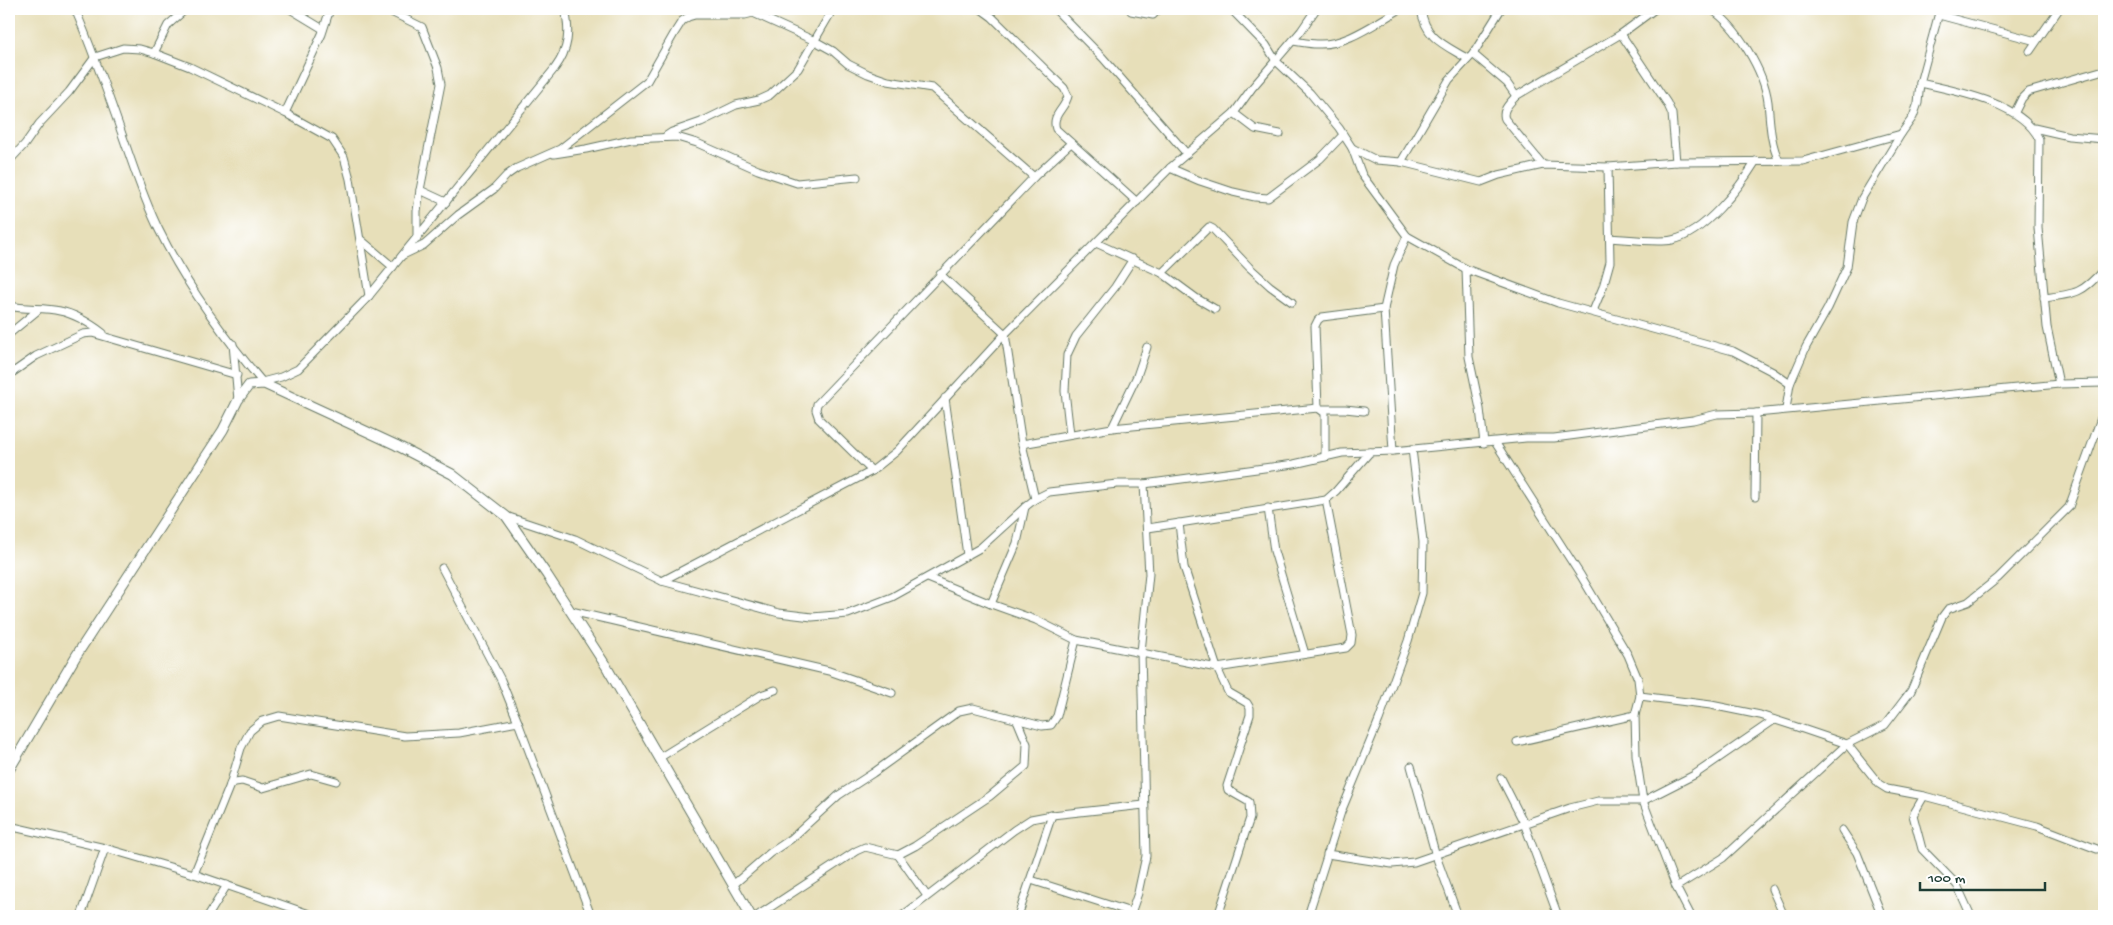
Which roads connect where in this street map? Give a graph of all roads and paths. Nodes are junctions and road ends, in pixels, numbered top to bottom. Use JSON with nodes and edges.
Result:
{"nodes":[{"id":1,"x":75,"y":9,"type":"edge"},
{"id":2,"x":186,"y":9,"type":"edge"},
{"id":3,"x":290,"y":9,"type":"edge"},
{"id":4,"x":330,"y":9,"type":"edge"},
{"id":5,"x":385,"y":9,"type":"edge"},
{"id":6,"x":566,"y":9,"type":"edge"},
{"id":7,"x":833,"y":9,"type":"edge"},
{"id":8,"x":981,"y":9,"type":"edge"},
{"id":9,"x":1055,"y":9,"type":"edge"},
{"id":10,"x":1159,"y":9,"type":"edge"},
{"id":11,"x":1231,"y":9,"type":"edge"},
{"id":12,"x":1316,"y":9,"type":"edge"},
{"id":13,"x":1401,"y":9,"type":"edge"},
{"id":14,"x":1422,"y":9,"type":"edge"},
{"id":15,"x":1501,"y":9,"type":"edge"},
{"id":16,"x":1655,"y":9,"type":"edge"},
{"id":17,"x":1711,"y":9,"type":"edge"},
{"id":18,"x":2059,"y":9,"type":"edge"},
{"id":19,"x":1132,"y":11,"type":"dead end"},
{"id":20,"x":1939,"y":12,"type":"edge"},
{"id":21,"x":323,"y":29,"type":"junction"},
{"id":22,"x":1621,"y":34,"type":"junction"},
{"id":23,"x":815,"y":41,"type":"junction"},
{"id":24,"x":1293,"y":41,"type":"junction"},
{"id":25,"x":2036,"y":41,"type":"junction"},
{"id":26,"x":2030,"y":51,"type":"dead end"},
{"id":27,"x":154,"y":53,"type":"junction"},
{"id":28,"x":1471,"y":56,"type":"junction"},
{"id":29,"x":95,"y":57,"type":"junction"},
{"id":30,"x":1276,"y":61,"type":"junction"},
{"id":31,"x":2104,"y":70,"type":"edge"},
{"id":32,"x":1920,"y":83,"type":"junction"},
{"id":33,"x":1516,"y":96,"type":"junction"},
{"id":34,"x":2015,"y":112,"type":"junction"},
{"id":35,"x":285,"y":113,"type":"junction"},
{"id":36,"x":1234,"y":113,"type":"junction"},
{"id":37,"x":2034,"y":128,"type":"junction"},
{"id":38,"x":1280,"y":134,"type":"dead end"},
{"id":39,"x":1900,"y":134,"type":"junction"},
{"id":40,"x":1343,"y":135,"type":"junction"},
{"id":41,"x":666,"y":136,"type":"junction"},
{"id":42,"x":2104,"y":139,"type":"edge"},
{"id":43,"x":1071,"y":143,"type":"junction"},
{"id":44,"x":1352,"y":148,"type":"junction"},
{"id":45,"x":1187,"y":154,"type":"junction"},
{"id":46,"x":546,"y":155,"type":"junction"},
{"id":47,"x":9,"y":160,"type":"edge"},
{"id":48,"x":1756,"y":161,"type":"junction"},
{"id":49,"x":1401,"y":162,"type":"junction"},
{"id":50,"x":1676,"y":162,"type":"junction"},
{"id":51,"x":1779,"y":162,"type":"junction"},
{"id":52,"x":1543,"y":166,"type":"junction"},
{"id":53,"x":1608,"y":167,"type":"junction"},
{"id":54,"x":1170,"y":168,"type":"junction"},
{"id":55,"x":857,"y":177,"type":"dead end"},
{"id":56,"x":1034,"y":177,"type":"junction"},
{"id":57,"x":420,"y":190,"type":"junction"},
{"id":58,"x":446,"y":202,"type":"junction"},
{"id":59,"x":1136,"y":202,"type":"junction"},
{"id":60,"x":1408,"y":236,"type":"junction"},
{"id":61,"x":417,"y":238,"type":"junction"},
{"id":62,"x":1610,"y":238,"type":"junction"},
{"id":63,"x":360,"y":239,"type":"junction"},
{"id":64,"x":1096,"y":243,"type":"junction"},
{"id":65,"x":403,"y":254,"type":"junction"},
{"id":66,"x":1133,"y":259,"type":"junction"},
{"id":67,"x":393,"y":267,"type":"junction"},
{"id":68,"x":1466,"y":269,"type":"junction"},
{"id":69,"x":2104,"y":269,"type":"edge"},
{"id":70,"x":1162,"y":273,"type":"junction"},
{"id":71,"x":940,"y":274,"type":"junction"},
{"id":72,"x":369,"y":296,"type":"junction"},
{"id":73,"x":2044,"y":298,"type":"junction"},
{"id":74,"x":1292,"y":302,"type":"dead end"},
{"id":75,"x":9,"y":306,"type":"edge"},
{"id":76,"x":1215,"y":309,"type":"dead end"},
{"id":77,"x":1384,"y":309,"type":"junction"},
{"id":78,"x":38,"y":310,"type":"junction"},
{"id":79,"x":1593,"y":311,"type":"junction"},
{"id":80,"x":9,"y":334,"type":"edge"},
{"id":81,"x":1005,"y":334,"type":"junction"},
{"id":82,"x":107,"y":336,"type":"junction"},
{"id":83,"x":233,"y":344,"type":"junction"},
{"id":84,"x":1147,"y":347,"type":"dead end"},
{"id":85,"x":9,"y":374,"type":"edge"},
{"id":86,"x":236,"y":375,"type":"junction"},
{"id":87,"x":263,"y":383,"type":"junction"},
{"id":88,"x":2104,"y":383,"type":"edge"},
{"id":89,"x":1790,"y":384,"type":"junction"},
{"id":90,"x":2059,"y":384,"type":"junction"},
{"id":91,"x":945,"y":398,"type":"junction"},
{"id":92,"x":238,"y":400,"type":"junction"},
{"id":93,"x":1319,"y":409,"type":"junction"},
{"id":94,"x":1786,"y":409,"type":"junction"},
{"id":95,"x":2104,"y":410,"type":"edge"},
{"id":96,"x":1364,"y":411,"type":"dead end"},
{"id":97,"x":1756,"y":413,"type":"junction"},
{"id":98,"x":1112,"y":428,"type":"junction"},
{"id":99,"x":1070,"y":435,"type":"junction"},
{"id":100,"x":1495,"y":442,"type":"junction"},
{"id":101,"x":1484,"y":443,"type":"junction"},
{"id":102,"x":1022,"y":444,"type":"junction"},
{"id":103,"x":1412,"y":449,"type":"junction"},
{"id":104,"x":1393,"y":451,"type":"junction"},
{"id":105,"x":1370,"y":452,"type":"junction"},
{"id":106,"x":1326,"y":457,"type":"junction"},
{"id":107,"x":872,"y":471,"type":"junction"},
{"id":108,"x":1144,"y":484,"type":"junction"},
{"id":109,"x":1755,"y":497,"type":"dead end"},
{"id":110,"x":1035,"y":498,"type":"junction"},
{"id":111,"x":1326,"y":500,"type":"junction"},
{"id":112,"x":1024,"y":507,"type":"junction"},
{"id":113,"x":1268,"y":508,"type":"junction"},
{"id":114,"x":506,"y":516,"type":"junction"},
{"id":115,"x":1179,"y":523,"type":"junction"},
{"id":116,"x":1148,"y":528,"type":"junction"},
{"id":117,"x":967,"y":555,"type":"junction"},
{"id":118,"x":442,"y":568,"type":"dead end"},
{"id":119,"x":928,"y":578,"type":"junction"},
{"id":120,"x":662,"y":581,"type":"junction"},
{"id":121,"x":991,"y":604,"type":"junction"},
{"id":122,"x":571,"y":611,"type":"junction"},
{"id":123,"x":1076,"y":640,"type":"junction"},
{"id":124,"x":1141,"y":652,"type":"junction"},
{"id":125,"x":1305,"y":654,"type":"junction"},
{"id":126,"x":1217,"y":668,"type":"junction"},
{"id":127,"x":775,"y":690,"type":"dead end"},
{"id":128,"x":892,"y":693,"type":"dead end"},
{"id":129,"x":1640,"y":696,"type":"junction"},
{"id":130,"x":1635,"y":715,"type":"junction"},
{"id":131,"x":1017,"y":720,"type":"junction"},
{"id":132,"x":1774,"y":720,"type":"junction"},
{"id":133,"x":518,"y":722,"type":"junction"},
{"id":134,"x":1517,"y":742,"type":"dead end"},
{"id":135,"x":1847,"y":744,"type":"junction"},
{"id":136,"x":659,"y":758,"type":"junction"},
{"id":137,"x":1411,"y":766,"type":"dead end"},
{"id":138,"x":9,"y":770,"type":"edge"},
{"id":139,"x":1501,"y":778,"type":"dead end"},
{"id":140,"x":336,"y":781,"type":"dead end"},
{"id":141,"x":230,"y":785,"type":"junction"},
{"id":142,"x":1924,"y":796,"type":"junction"},
{"id":143,"x":1643,"y":800,"type":"junction"},
{"id":144,"x":1144,"y":806,"type":"junction"},
{"id":145,"x":1052,"y":815,"type":"junction"},
{"id":146,"x":1524,"y":823,"type":"junction"},
{"id":147,"x":9,"y":826,"type":"edge"},
{"id":148,"x":1842,"y":830,"type":"dead end"},
{"id":149,"x":105,"y":848,"type":"junction"},
{"id":150,"x":2097,"y":849,"type":"dead end"},
{"id":151,"x":1327,"y":854,"type":"junction"},
{"id":152,"x":898,"y":855,"type":"junction"},
{"id":153,"x":1436,"y":856,"type":"junction"},
{"id":154,"x":194,"y":874,"type":"junction"},
{"id":155,"x":1031,"y":880,"type":"junction"},
{"id":156,"x":226,"y":886,"type":"junction"},
{"id":157,"x":733,"y":886,"type":"junction"},
{"id":158,"x":1676,"y":887,"type":"junction"},
{"id":159,"x":1772,"y":889,"type":"dead end"},
{"id":160,"x":927,"y":896,"type":"junction"},
{"id":161,"x":1131,"y":914,"type":"edge"},
{"id":162,"x":81,"y":916,"type":"edge"},
{"id":163,"x":208,"y":916,"type":"edge"},
{"id":164,"x":315,"y":916,"type":"edge"},
{"id":165,"x":592,"y":916,"type":"edge"},
{"id":166,"x":751,"y":916,"type":"edge"},
{"id":167,"x":757,"y":916,"type":"edge"},
{"id":168,"x":902,"y":916,"type":"edge"},
{"id":169,"x":1018,"y":916,"type":"edge"},
{"id":170,"x":1218,"y":916,"type":"edge"},
{"id":171,"x":1308,"y":916,"type":"edge"},
{"id":172,"x":1458,"y":916,"type":"edge"},
{"id":173,"x":1558,"y":916,"type":"edge"},
{"id":174,"x":1691,"y":916,"type":"edge"},
{"id":175,"x":1784,"y":916,"type":"edge"},
{"id":176,"x":1882,"y":916,"type":"edge"},
{"id":177,"x":1971,"y":916,"type":"edge"}],
"edges":[{"from":1,"to":29,"type":"street"},
{"from":2,"to":27,"type":"street"},
{"from":3,"to":21,"type":"street"},
{"from":4,"to":21,"type":"street"},
{"from":5,"to":57,"type":"street"},
{"from":6,"to":58,"type":"street"},
{"from":7,"to":23,"type":"street"},
{"from":8,"to":43,"type":"street"},
{"from":9,"to":45,"type":"street"},
{"from":10,"to":19,"type":"street"},
{"from":11,"to":30,"type":"street"},
{"from":12,"to":24,"type":"street"},
{"from":13,"to":24,"type":"street"},
{"from":14,"to":28,"type":"street"},
{"from":15,"to":28,"type":"street"},
{"from":16,"to":22,"type":"street"},
{"from":17,"to":51,"type":"street"},
{"from":18,"to":25,"type":"street"},
{"from":20,"to":25,"type":"street"},
{"from":20,"to":32,"type":"street"},
{"from":21,"to":35,"type":"street"},
{"from":22,"to":33,"type":"street"},
{"from":22,"to":50,"type":"street"},
{"from":23,"to":41,"type":"street"},
{"from":23,"to":46,"type":"street"},
{"from":23,"to":56,"type":"street"},
{"from":24,"to":30,"type":"street"},
{"from":25,"to":26,"type":"street"},
{"from":27,"to":29,"type":"street"},
{"from":27,"to":35,"type":"street"},
{"from":28,"to":33,"type":"street"},
{"from":28,"to":49,"type":"street"},
{"from":29,"to":47,"type":"street"},
{"from":29,"to":83,"type":"street"},
{"from":30,"to":36,"type":"street"},
{"from":30,"to":40,"type":"street"},
{"from":31,"to":34,"type":"street"},
{"from":32,"to":34,"type":"street"},
{"from":32,"to":39,"type":"street"},
{"from":33,"to":52,"type":"street"},
{"from":34,"to":37,"type":"street"},
{"from":35,"to":63,"type":"street"},
{"from":36,"to":38,"type":"street"},
{"from":36,"to":45,"type":"street"},
{"from":37,"to":42,"type":"street"},
{"from":37,"to":73,"type":"street"},
{"from":39,"to":51,"type":"street"},
{"from":39,"to":89,"type":"street"},
{"from":40,"to":44,"type":"street"},
{"from":40,"to":54,"type":"street"},
{"from":41,"to":46,"type":"street"},
{"from":41,"to":55,"type":"street"},
{"from":43,"to":56,"type":"street"},
{"from":43,"to":59,"type":"street"},
{"from":44,"to":49,"type":"street"},
{"from":44,"to":60,"type":"street"},
{"from":45,"to":54,"type":"street"},
{"from":46,"to":65,"type":"street"},
{"from":48,"to":50,"type":"street"},
{"from":48,"to":51,"type":"street"},
{"from":48,"to":62,"type":"street"},
{"from":49,"to":52,"type":"street"},
{"from":50,"to":53,"type":"street"},
{"from":52,"to":53,"type":"street"},
{"from":53,"to":62,"type":"street"},
{"from":54,"to":59,"type":"street"},
{"from":56,"to":71,"type":"street"},
{"from":57,"to":58,"type":"street"},
{"from":57,"to":61,"type":"street"},
{"from":58,"to":61,"type":"street"},
{"from":59,"to":64,"type":"street"},
{"from":60,"to":68,"type":"street"},
{"from":60,"to":77,"type":"street"},
{"from":61,"to":65,"type":"street"},
{"from":62,"to":79,"type":"street"},
{"from":63,"to":67,"type":"street"},
{"from":63,"to":72,"type":"street"},
{"from":64,"to":66,"type":"street"},
{"from":64,"to":81,"type":"street"},
{"from":65,"to":67,"type":"street"},
{"from":66,"to":70,"type":"street"},
{"from":66,"to":99,"type":"street"},
{"from":67,"to":72,"type":"street"},
{"from":68,"to":79,"type":"street"},
{"from":68,"to":101,"type":"street"},
{"from":69,"to":73,"type":"street"},
{"from":70,"to":74,"type":"street"},
{"from":70,"to":76,"type":"street"},
{"from":71,"to":81,"type":"street"},
{"from":71,"to":107,"type":"street"},
{"from":72,"to":87,"type":"street"},
{"from":73,"to":90,"type":"street"},
{"from":75,"to":78,"type":"street"},
{"from":77,"to":93,"type":"street"},
{"from":77,"to":104,"type":"street"},
{"from":78,"to":80,"type":"street"},
{"from":78,"to":82,"type":"street"},
{"from":79,"to":89,"type":"street"},
{"from":81,"to":91,"type":"street"},
{"from":81,"to":102,"type":"street"},
{"from":82,"to":85,"type":"street"},
{"from":82,"to":86,"type":"street"},
{"from":83,"to":86,"type":"street"},
{"from":83,"to":87,"type":"street"},
{"from":84,"to":98,"type":"street"},
{"from":86,"to":92,"type":"street"},
{"from":87,"to":92,"type":"street"},
{"from":87,"to":114,"type":"street"},
{"from":88,"to":90,"type":"street"},
{"from":89,"to":94,"type":"street"},
{"from":90,"to":94,"type":"street"},
{"from":91,"to":107,"type":"street"},
{"from":91,"to":117,"type":"street"},
{"from":92,"to":138,"type":"street"},
{"from":93,"to":96,"type":"street"},
{"from":93,"to":98,"type":"street"},
{"from":93,"to":106,"type":"street"},
{"from":94,"to":97,"type":"street"},
{"from":95,"to":135,"type":"street"},
{"from":97,"to":100,"type":"street"},
{"from":97,"to":109,"type":"street"},
{"from":98,"to":99,"type":"street"},
{"from":99,"to":102,"type":"street"},
{"from":100,"to":101,"type":"street"},
{"from":100,"to":129,"type":"street"},
{"from":101,"to":103,"type":"street"},
{"from":102,"to":110,"type":"street"},
{"from":103,"to":104,"type":"street"},
{"from":103,"to":151,"type":"street"},
{"from":104,"to":105,"type":"street"},
{"from":105,"to":106,"type":"street"},
{"from":105,"to":111,"type":"street"},
{"from":106,"to":108,"type":"street"},
{"from":107,"to":120,"type":"street"},
{"from":108,"to":110,"type":"street"},
{"from":108,"to":116,"type":"street"},
{"from":110,"to":112,"type":"street"},
{"from":111,"to":113,"type":"street"},
{"from":111,"to":125,"type":"street"},
{"from":112,"to":117,"type":"street"},
{"from":112,"to":121,"type":"street"},
{"from":113,"to":115,"type":"street"},
{"from":113,"to":125,"type":"street"},
{"from":114,"to":120,"type":"street"},
{"from":114,"to":122,"type":"street"},
{"from":115,"to":116,"type":"street"},
{"from":115,"to":126,"type":"street"},
{"from":116,"to":124,"type":"street"},
{"from":117,"to":119,"type":"street"},
{"from":118,"to":133,"type":"street"},
{"from":119,"to":120,"type":"street"},
{"from":119,"to":121,"type":"street"},
{"from":121,"to":123,"type":"street"},
{"from":122,"to":128,"type":"street"},
{"from":122,"to":136,"type":"street"},
{"from":123,"to":124,"type":"street"},
{"from":123,"to":131,"type":"street"},
{"from":124,"to":126,"type":"street"},
{"from":124,"to":144,"type":"street"},
{"from":125,"to":126,"type":"street"},
{"from":126,"to":170,"type":"street"},
{"from":127,"to":136,"type":"street"},
{"from":129,"to":130,"type":"street"},
{"from":129,"to":132,"type":"street"},
{"from":130,"to":134,"type":"street"},
{"from":130,"to":143,"type":"street"},
{"from":131,"to":152,"type":"street"},
{"from":131,"to":157,"type":"street"},
{"from":132,"to":135,"type":"street"},
{"from":132,"to":143,"type":"street"},
{"from":133,"to":141,"type":"street"},
{"from":133,"to":165,"type":"street"},
{"from":135,"to":142,"type":"street"},
{"from":135,"to":158,"type":"street"},
{"from":136,"to":157,"type":"street"},
{"from":137,"to":153,"type":"street"},
{"from":139,"to":146,"type":"street"},
{"from":140,"to":141,"type":"street"},
{"from":141,"to":154,"type":"street"},
{"from":142,"to":150,"type":"street"},
{"from":142,"to":177,"type":"street"},
{"from":143,"to":146,"type":"street"},
{"from":143,"to":158,"type":"street"},
{"from":144,"to":145,"type":"street"},
{"from":144,"to":161,"type":"street"},
{"from":145,"to":155,"type":"street"},
{"from":145,"to":160,"type":"street"},
{"from":146,"to":153,"type":"street"},
{"from":146,"to":173,"type":"street"},
{"from":147,"to":149,"type":"street"},
{"from":148,"to":176,"type":"street"},
{"from":149,"to":154,"type":"street"},
{"from":149,"to":162,"type":"street"},
{"from":151,"to":153,"type":"street"},
{"from":151,"to":171,"type":"street"},
{"from":152,"to":160,"type":"street"},
{"from":152,"to":167,"type":"street"},
{"from":153,"to":172,"type":"street"},
{"from":154,"to":156,"type":"street"},
{"from":155,"to":161,"type":"street"},
{"from":155,"to":169,"type":"street"},
{"from":156,"to":163,"type":"street"},
{"from":156,"to":164,"type":"street"},
{"from":157,"to":166,"type":"street"},
{"from":158,"to":174,"type":"street"},
{"from":159,"to":175,"type":"street"},
{"from":160,"to":168,"type":"street"}]}
